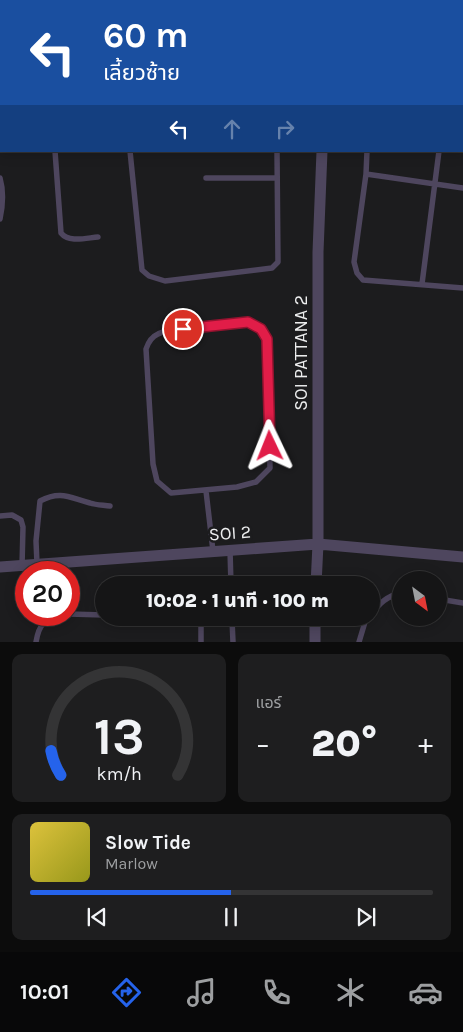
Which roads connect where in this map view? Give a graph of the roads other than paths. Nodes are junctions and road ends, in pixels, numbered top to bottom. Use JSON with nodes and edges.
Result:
{"nodes":[{"id":1,"x":54,"y":152,"type":"edge"},
{"id":2,"x":130,"y":152,"type":"edge"},
{"id":3,"x":277,"y":152,"type":"edge"},
{"id":4,"x":322,"y":152,"type":"edge"},
{"id":5,"x":367,"y":152,"type":"edge"},
{"id":6,"x":439,"y":152,"type":"edge"},
{"id":7,"x":366,"y":174,"type":"junction"},
{"id":8,"x":0,"y":178,"type":"edge"},
{"id":9,"x":206,"y":178,"type":"dead end"},
{"id":10,"x":278,"y":178,"type":"junction"},
{"id":11,"x":435,"y":184,"type":"junction"},
{"id":12,"x":463,"y":188,"type":"edge"},
{"id":13,"x":0,"y":219,"type":"edge"},
{"id":14,"x":98,"y":237,"type":"dead end"},
{"id":15,"x":422,"y":284,"type":"junction"},
{"id":16,"x":463,"y":288,"type":"edge"},
{"id":17,"x":206,"y":491,"type":"junction"},
{"id":18,"x":110,"y":506,"type":"dead end"},
{"id":19,"x":0,"y":516,"type":"edge"},
{"id":20,"x":318,"y":544,"type":"junction"},
{"id":21,"x":230,"y":550,"type":"junction"},
{"id":22,"x":213,"y":551,"type":"junction"},
{"id":23,"x":463,"y":556,"type":"edge"},
{"id":24,"x":22,"y":561,"type":"edge"},
{"id":25,"x":37,"y":561,"type":"edge"},
{"id":26,"x":78,"y":561,"type":"edge"},
{"id":27,"x":15,"y":567,"type":"edge"},
{"id":28,"x":0,"y":568,"type":"edge"},
{"id":29,"x":231,"y":576,"type":"edge"},
{"id":30,"x":316,"y":576,"type":"edge"},
{"id":31,"x":392,"y":595,"type":"edge"},
{"id":32,"x":448,"y":600,"type":"edge"},
{"id":33,"x":380,"y":602,"type":"edge"},
{"id":34,"x":463,"y":603,"type":"edge"},
{"id":35,"x":80,"y":614,"type":"edge"},
{"id":36,"x":95,"y":615,"type":"edge"},
{"id":37,"x":41,"y":626,"type":"edge"},
{"id":38,"x":201,"y":626,"type":"edge"},
{"id":39,"x":232,"y":626,"type":"edge"},
{"id":40,"x":315,"y":626,"type":"edge"},
{"id":41,"x":364,"y":626,"type":"edge"},
{"id":42,"x":36,"y":642,"type":"edge"},
{"id":43,"x":201,"y":642,"type":"edge"},
{"id":44,"x":233,"y":642,"type":"edge"},
{"id":45,"x":315,"y":642,"type":"edge"},
{"id":46,"x":359,"y":642,"type":"edge"}],
"edges":[{"from":1,"to":14,"type":"lane"},
{"from":2,"to":10,"type":"lane"},
{"from":3,"to":10,"type":"lane"},
{"from":4,"to":20,"type":"street","name":"SOI PATTANA 2"},
{"from":5,"to":7,"type":"lane"},
{"from":6,"to":11,"type":"lane"},
{"from":7,"to":11,"type":"lane"},
{"from":7,"to":15,"type":"lane"},
{"from":8,"to":13,"type":"lane"},
{"from":9,"to":10,"type":"lane"},
{"from":11,"to":12,"type":"lane"},
{"from":11,"to":15,"type":"lane"},
{"from":15,"to":16,"type":"lane"},
{"from":17,"to":17,"type":"lane"},
{"from":17,"to":22,"type":"lane"},
{"from":18,"to":25,"type":"lane"},
{"from":19,"to":24,"type":"lane"},
{"from":20,"to":21,"type":"street","name":"SOI 2"},
{"from":20,"to":23,"type":"street","name":"SOI 2"},
{"from":20,"to":30,"type":"street","name":"SOI PATTANA 2"},
{"from":21,"to":22,"type":"street","name":"SOI 2"},
{"from":21,"to":29,"type":"lane"},
{"from":22,"to":26,"type":"street","name":"SOI 2"},
{"from":27,"to":28,"type":"street","name":"SOI 2"},
{"from":31,"to":33,"type":"lane"},
{"from":32,"to":34,"type":"lane"},
{"from":35,"to":36,"type":"lane"},
{"from":37,"to":42,"type":"lane"},
{"from":38,"to":43,"type":"lane"},
{"from":39,"to":44,"type":"lane"},
{"from":40,"to":45,"type":"street"},
{"from":41,"to":46,"type":"lane"}]}
